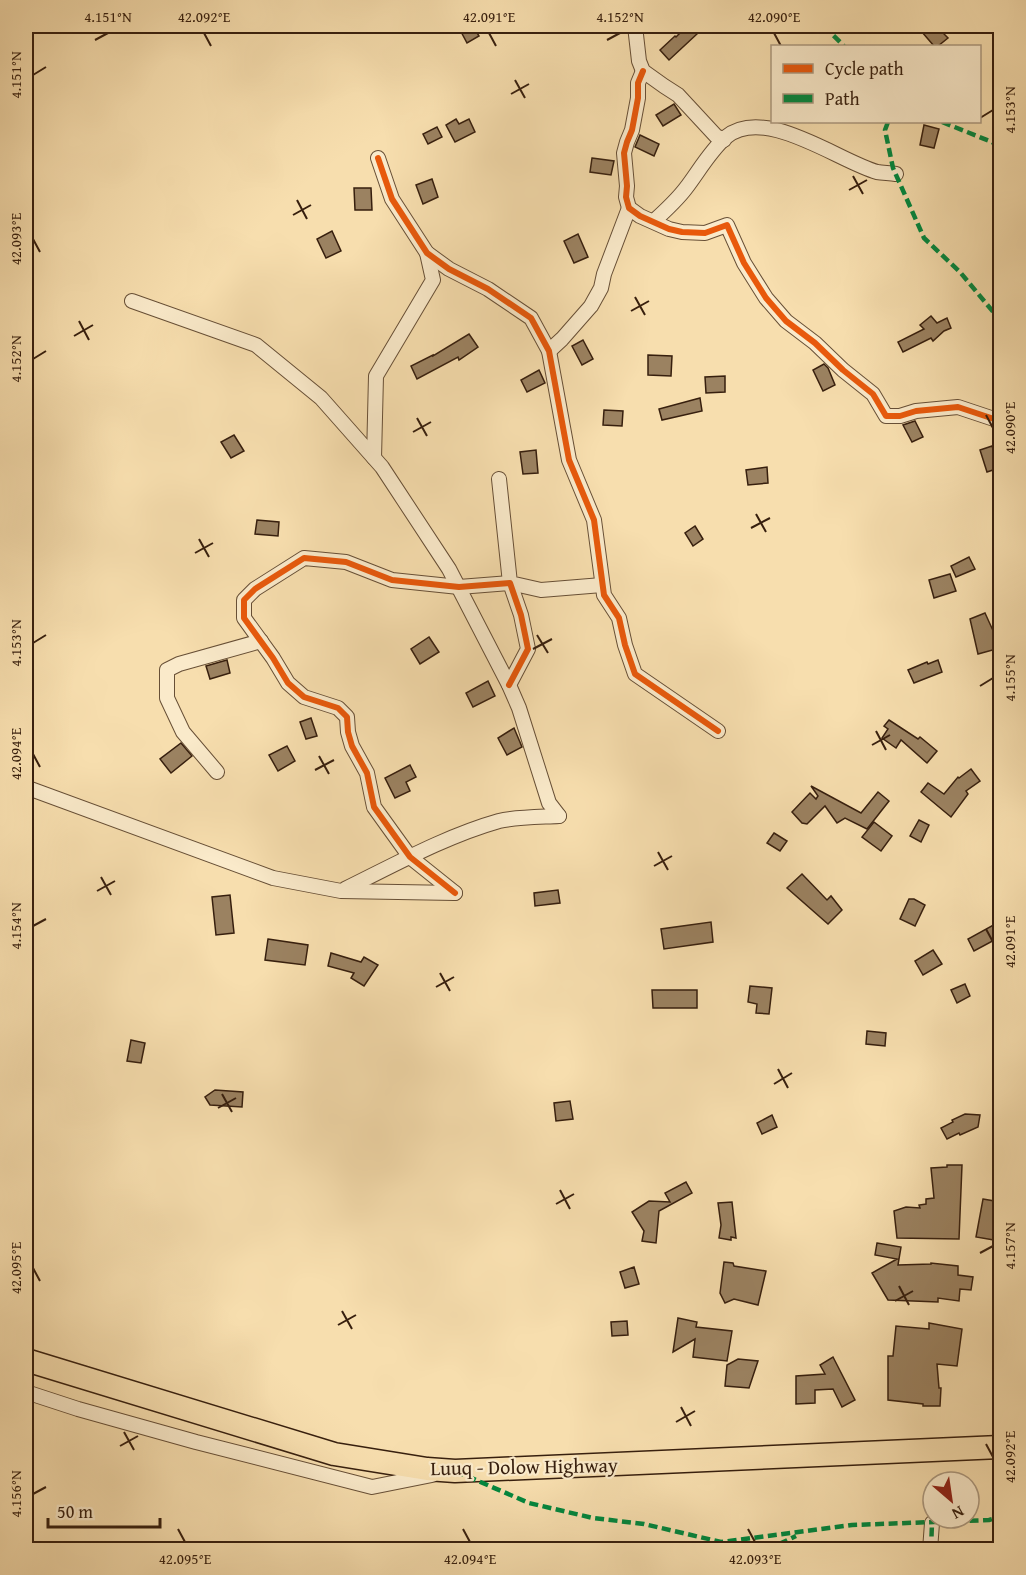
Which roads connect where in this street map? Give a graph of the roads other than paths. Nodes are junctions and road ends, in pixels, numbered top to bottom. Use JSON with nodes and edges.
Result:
{"nodes":[{"id":1,"x":635,"y":26,"type":"edge"},
{"id":2,"x":643,"y":71,"type":"junction"},
{"id":3,"x":724,"y":140,"type":"junction"},
{"id":4,"x":378,"y":158,"type":"dead end"},
{"id":5,"x":896,"y":174,"type":"dead end"},
{"id":6,"x":630,"y":208,"type":"junction"},
{"id":7,"x":654,"y":221,"type":"junction"},
{"id":8,"x":427,"y":253,"type":"junction"},
{"id":9,"x":132,"y":301,"type":"dead end"},
{"id":10,"x":549,"y":351,"type":"junction"},
{"id":11,"x":1000,"y":421,"type":"edge"},
{"id":12,"x":374,"y":458,"type":"junction"},
{"id":13,"x":499,"y":479,"type":"dead end"},
{"id":14,"x":510,"y":583,"type":"junction"},
{"id":15,"x":602,"y":585,"type":"junction"},
{"id":16,"x":459,"y":587,"type":"junction"},
{"id":17,"x":261,"y":641,"type":"junction"},
{"id":18,"x":509,"y":685,"type":"junction"},
{"id":19,"x":718,"y":731,"type":"dead end"},
{"id":20,"x":217,"y":772,"type":"dead end"},
{"id":21,"x":28,"y":788,"type":"dead end"},
{"id":22,"x":410,"y":857,"type":"junction"},
{"id":23,"x":341,"y":891,"type":"junction"},
{"id":24,"x":26,"y":1360,"type":"edge"},
{"id":25,"x":26,"y":1392,"type":"edge"},
{"id":26,"x":1000,"y":1447,"type":"edge"},
{"id":27,"x":455,"y":1471,"type":"junction"},
{"id":28,"x":931,"y":1530,"type":"edge"},
{"id":29,"x":930,"y":1550,"type":"edge"}],
"edges":[{"from":1,"to":2,"type":"street"},
{"from":2,"to":3,"type":"street"},
{"from":2,"to":6,"type":"street"},
{"from":3,"to":5,"type":"street"},
{"from":3,"to":7,"type":"street"},
{"from":4,"to":8,"type":"street"},
{"from":6,"to":7,"type":"street"},
{"from":6,"to":10,"type":"street"},
{"from":7,"to":11,"type":"street"},
{"from":8,"to":10,"type":"street"},
{"from":8,"to":12,"type":"street"},
{"from":9,"to":12,"type":"street"},
{"from":10,"to":15,"type":"street"},
{"from":12,"to":16,"type":"street"},
{"from":13,"to":14,"type":"street"},
{"from":14,"to":15,"type":"street"},
{"from":14,"to":16,"type":"street"},
{"from":14,"to":18,"type":"street"},
{"from":15,"to":19,"type":"street"},
{"from":16,"to":17,"type":"street"},
{"from":16,"to":18,"type":"street"},
{"from":17,"to":20,"type":"street"},
{"from":17,"to":22,"type":"street"},
{"from":18,"to":22,"type":"street"},
{"from":21,"to":23,"type":"street"},
{"from":22,"to":23,"type":"street"},
{"from":22,"to":23,"type":"street"},
{"from":24,"to":27,"type":"main road","name":"Luuq - Dolow Highway"},
{"from":25,"to":27,"type":"street"},
{"from":26,"to":27,"type":"main road","name":"Luuq - Dolow Highway"},
{"from":28,"to":29,"type":"street"}]}
